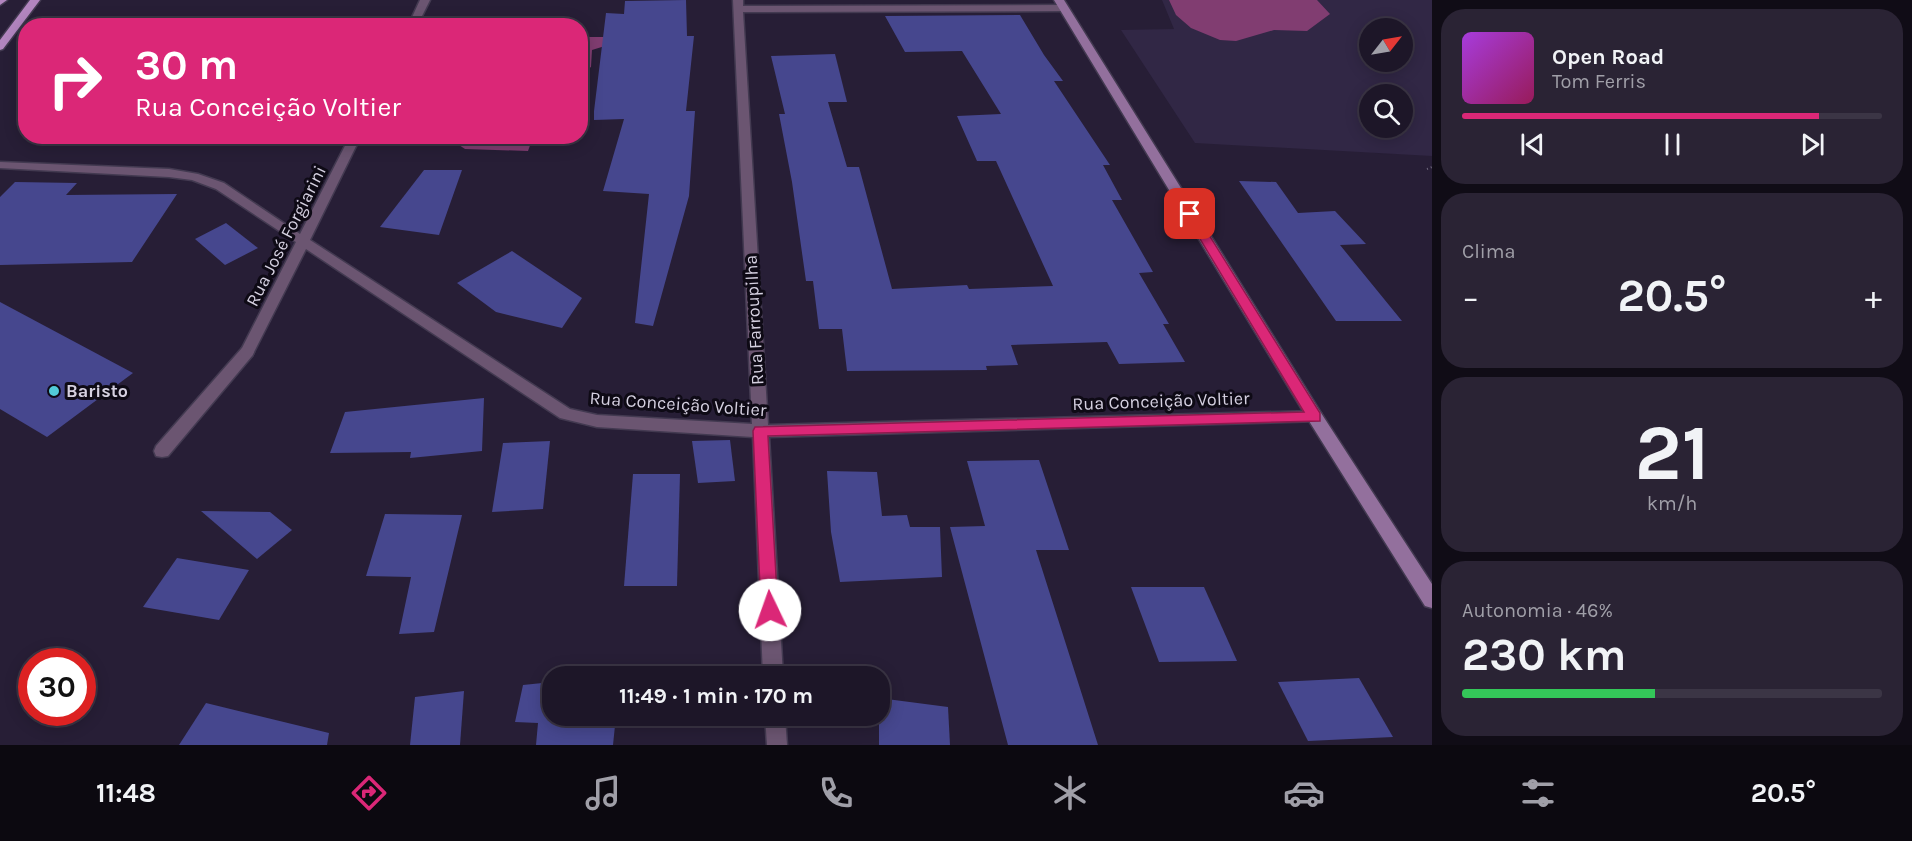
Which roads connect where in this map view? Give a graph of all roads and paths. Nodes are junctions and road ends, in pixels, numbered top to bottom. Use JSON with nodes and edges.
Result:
{"nodes":[{"id":1,"x":36,"y":0,"type":"edge"},
{"id":2,"x":425,"y":0,"type":"edge"},
{"id":3,"x":738,"y":4,"type":"edge"},
{"id":4,"x":1061,"y":4,"type":"edge"},
{"id":5,"x":22,"y":18,"type":"edge"},
{"id":6,"x":416,"y":18,"type":"edge"},
{"id":7,"x":18,"y":23,"type":"edge"},
{"id":8,"x":0,"y":46,"type":"edge"},
{"id":9,"x":352,"y":144,"type":"edge"},
{"id":10,"x":0,"y":165,"type":"edge"},
{"id":11,"x":1432,"y":167,"type":"edge"},
{"id":12,"x":1427,"y":169,"type":"dead end"},
{"id":13,"x":303,"y":242,"type":"junction"},
{"id":14,"x":1315,"y":417,"type":"junction"},
{"id":15,"x":760,"y":431,"type":"junction"},
{"id":16,"x":162,"y":451,"type":"dead end"},
{"id":17,"x":1432,"y":600,"type":"edge"},
{"id":18,"x":772,"y":666,"type":"edge"},
{"id":19,"x":776,"y":726,"type":"edge"},
{"id":20,"x":777,"y":745,"type":"edge"}],
"edges":[{"from":1,"to":5,"type":"main road"},
{"from":2,"to":6,"type":"street"},
{"from":3,"to":4,"type":"street"},
{"from":3,"to":15,"type":"street","name":"Rua Farroupilha"},
{"from":4,"to":14,"type":"street"},
{"from":7,"to":8,"type":"main road"},
{"from":9,"to":13,"type":"street","name":"Rua José Forgiarini"},
{"from":10,"to":13,"type":"street","name":"Rua Conceição Voltier"},
{"from":11,"to":12,"type":"path"},
{"from":13,"to":15,"type":"street","name":"Rua Conceição Voltier"},
{"from":13,"to":16,"type":"street","name":"Rua José Forgiarini"},
{"from":14,"to":15,"type":"street","name":"Rua Conceição Voltier"},
{"from":14,"to":17,"type":"street"},
{"from":15,"to":18,"type":"street","name":"Rua Farroupilha"},
{"from":19,"to":20,"type":"street"}]}
